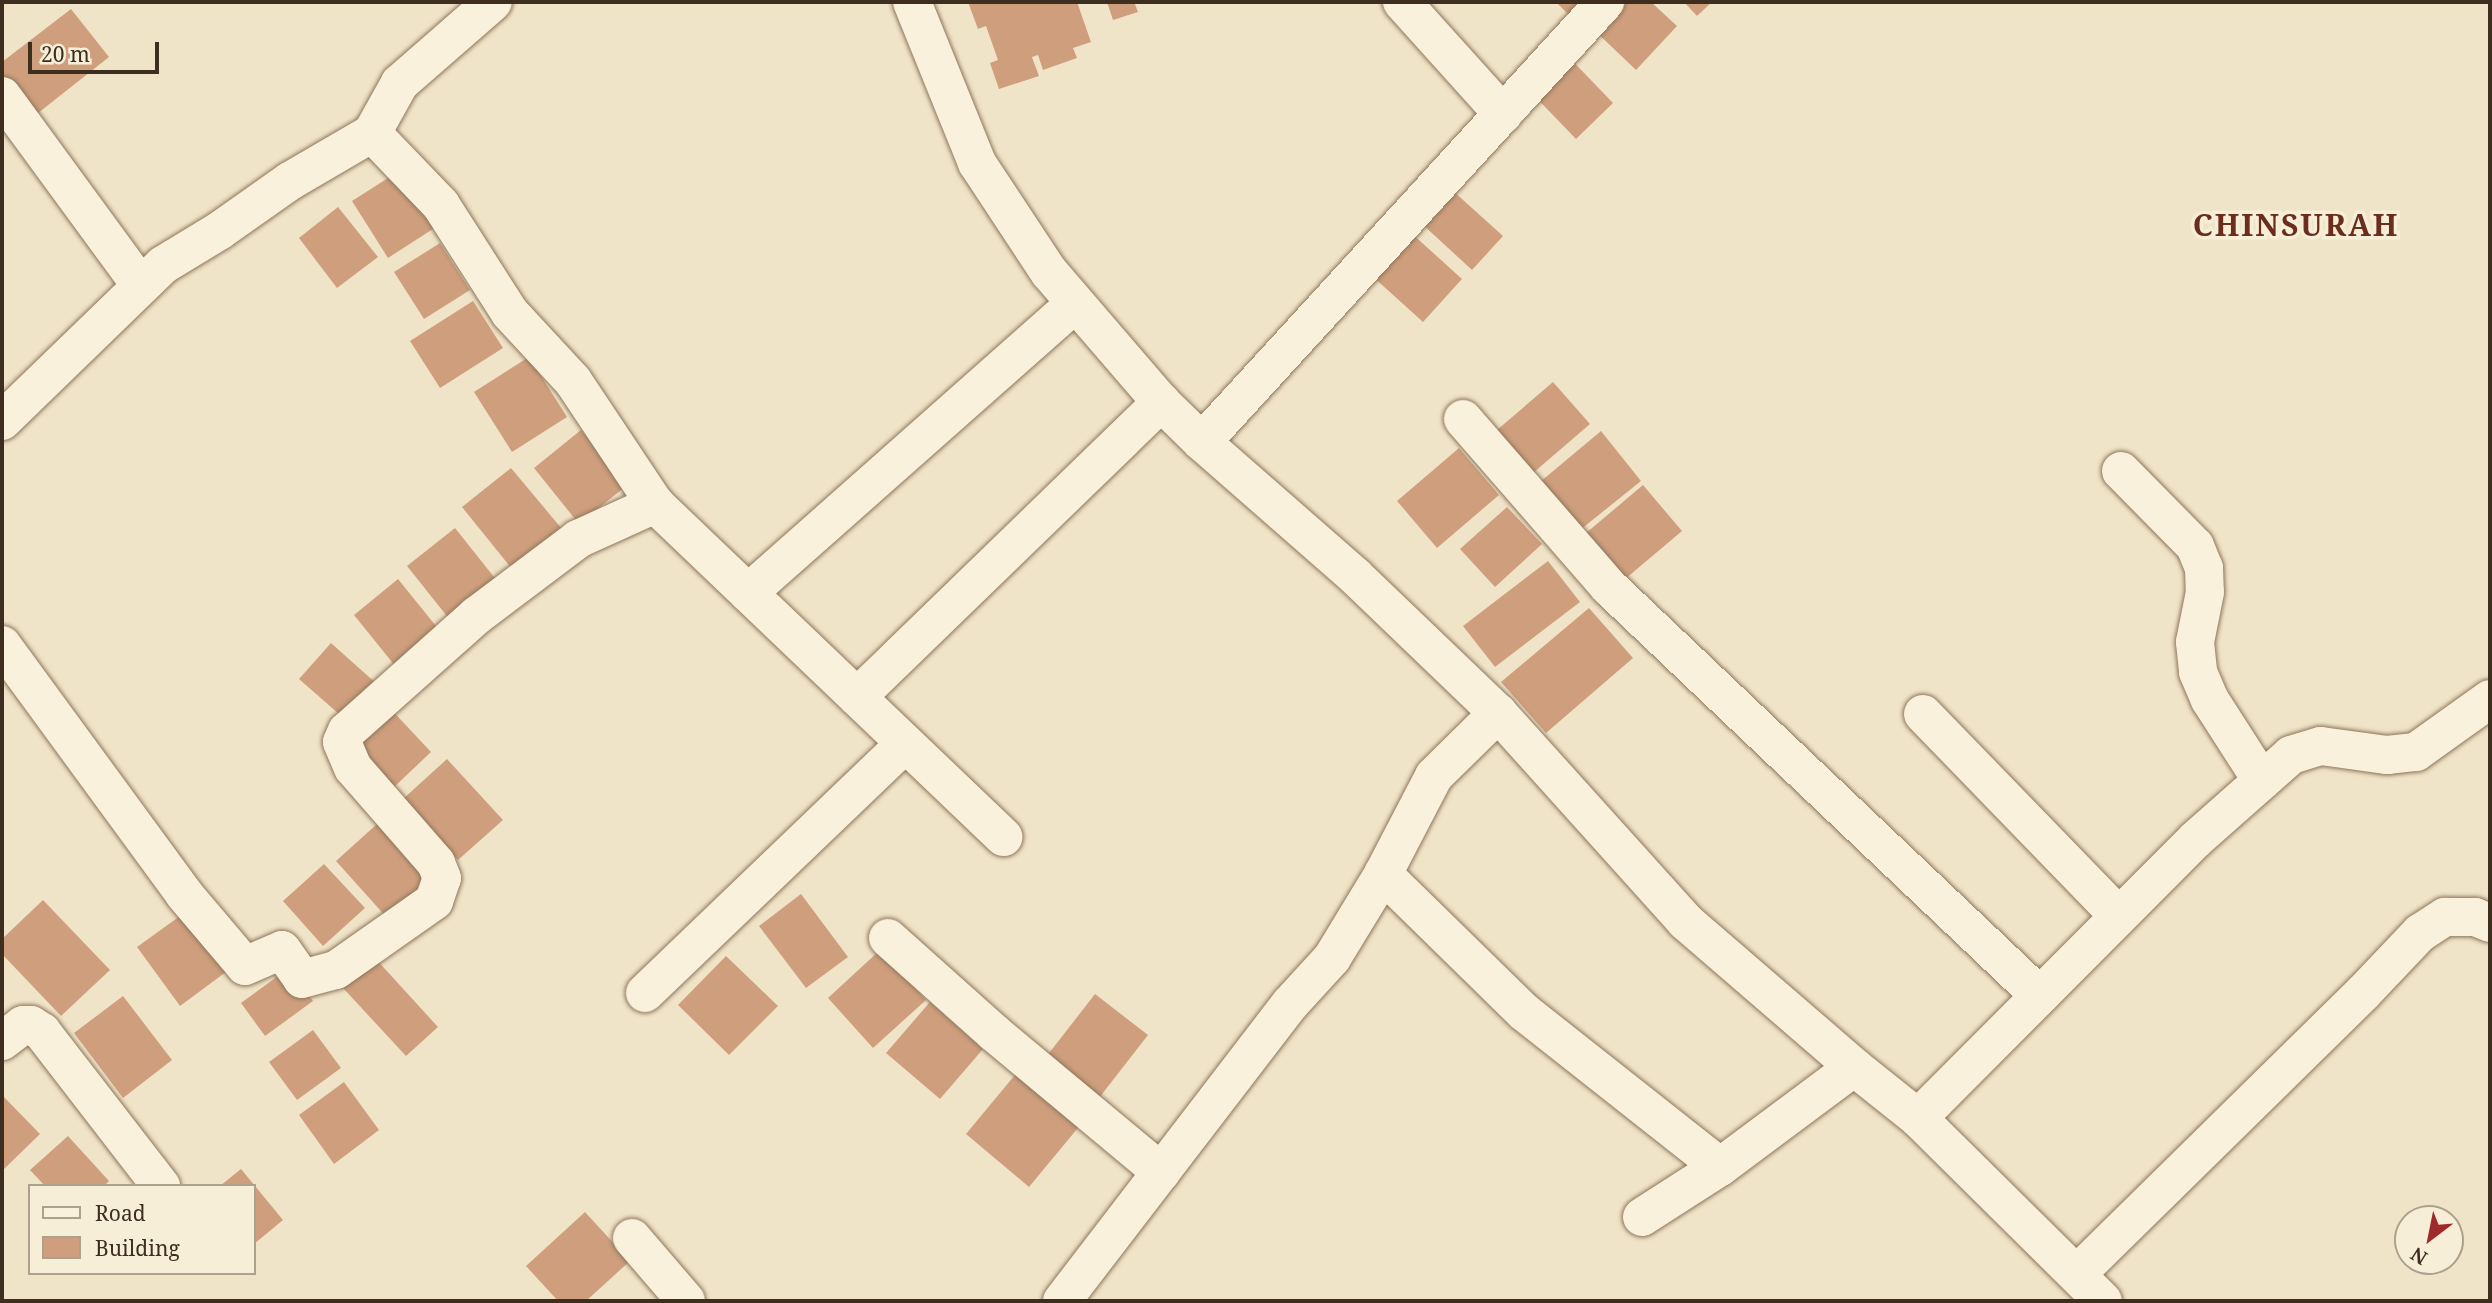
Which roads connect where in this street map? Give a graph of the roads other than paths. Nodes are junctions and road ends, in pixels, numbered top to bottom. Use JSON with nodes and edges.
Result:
{"nodes":[{"id":1,"x":493,"y":2,"type":"edge"},
{"id":2,"x":912,"y":2,"type":"edge"},
{"id":3,"x":1402,"y":2,"type":"edge"},
{"id":4,"x":1605,"y":2,"type":"edge"},
{"id":5,"x":2,"y":96,"type":"edge"},
{"id":6,"x":1503,"y":114,"type":"junction"},
{"id":7,"x":372,"y":133,"type":"junction"},
{"id":8,"x":141,"y":286,"type":"junction"},
{"id":9,"x":1076,"y":304,"type":"junction"},
{"id":10,"x":1161,"y":402,"type":"junction"},
{"id":11,"x":1463,"y":419,"type":"dead end"},
{"id":12,"x":2,"y":421,"type":"edge"},
{"id":13,"x":1202,"y":442,"type":"junction"},
{"id":14,"x":2121,"y":471,"type":"dead end"},
{"id":15,"x":655,"y":504,"type":"junction"},
{"id":16,"x":748,"y":593,"type":"junction"},
{"id":17,"x":2,"y":645,"type":"edge"},
{"id":18,"x":857,"y":697,"type":"junction"},
{"id":19,"x":2490,"y":699,"type":"edge"},
{"id":20,"x":1498,"y":713,"type":"junction"},
{"id":21,"x":1923,"y":714,"type":"dead end"},
{"id":22,"x":905,"y":744,"type":"junction"},
{"id":23,"x":2262,"y":781,"type":"junction"},
{"id":24,"x":1003,"y":837,"type":"dead end"},
{"id":25,"x":1383,"y":874,"type":"junction"},
{"id":26,"x":2119,"y":916,"type":"junction"},
{"id":27,"x":2490,"y":923,"type":"edge"},
{"id":28,"x":888,"y":938,"type":"dead end"},
{"id":29,"x":645,"y":993,"type":"dead end"},
{"id":30,"x":2040,"y":996,"type":"junction"},
{"id":31,"x":2,"y":1041,"type":"edge"},
{"id":32,"x":1854,"y":1067,"type":"junction"},
{"id":33,"x":1919,"y":1118,"type":"junction"},
{"id":34,"x":1720,"y":1167,"type":"junction"},
{"id":35,"x":1161,"y":1172,"type":"junction"},
{"id":36,"x":159,"y":1184,"type":"edge"},
{"id":37,"x":1642,"y":1217,"type":"dead end"},
{"id":38,"x":632,"y":1238,"type":"dead end"},
{"id":39,"x":2077,"y":1274,"type":"junction"},
{"id":40,"x":686,"y":1301,"type":"edge"},
{"id":41,"x":1062,"y":1301,"type":"edge"},
{"id":42,"x":2104,"y":1301,"type":"edge"}],
"edges":[{"from":1,"to":7,"type":"street"},
{"from":2,"to":9,"type":"street"},
{"from":3,"to":6,"type":"street"},
{"from":4,"to":6,"type":"street"},
{"from":5,"to":8,"type":"street"},
{"from":6,"to":13,"type":"street"},
{"from":7,"to":8,"type":"street"},
{"from":7,"to":15,"type":"street"},
{"from":8,"to":12,"type":"street"},
{"from":9,"to":10,"type":"street"},
{"from":9,"to":16,"type":"street"},
{"from":10,"to":13,"type":"street"},
{"from":10,"to":18,"type":"street"},
{"from":11,"to":30,"type":"street"},
{"from":13,"to":20,"type":"street"},
{"from":14,"to":23,"type":"street"},
{"from":15,"to":16,"type":"street"},
{"from":15,"to":17,"type":"street"},
{"from":16,"to":18,"type":"street"},
{"from":18,"to":22,"type":"street"},
{"from":19,"to":23,"type":"street"},
{"from":20,"to":25,"type":"street"},
{"from":20,"to":32,"type":"street"},
{"from":21,"to":26,"type":"street"},
{"from":22,"to":24,"type":"street"},
{"from":22,"to":29,"type":"street"},
{"from":23,"to":26,"type":"street"},
{"from":25,"to":34,"type":"street"},
{"from":25,"to":35,"type":"street"},
{"from":26,"to":30,"type":"street"},
{"from":27,"to":39,"type":"street"},
{"from":28,"to":35,"type":"street"},
{"from":30,"to":33,"type":"street"},
{"from":31,"to":36,"type":"street"},
{"from":32,"to":33,"type":"street"},
{"from":32,"to":34,"type":"street"},
{"from":33,"to":39,"type":"street"},
{"from":34,"to":37,"type":"street"},
{"from":35,"to":41,"type":"street"},
{"from":38,"to":40,"type":"street"},
{"from":39,"to":42,"type":"street"}]}
